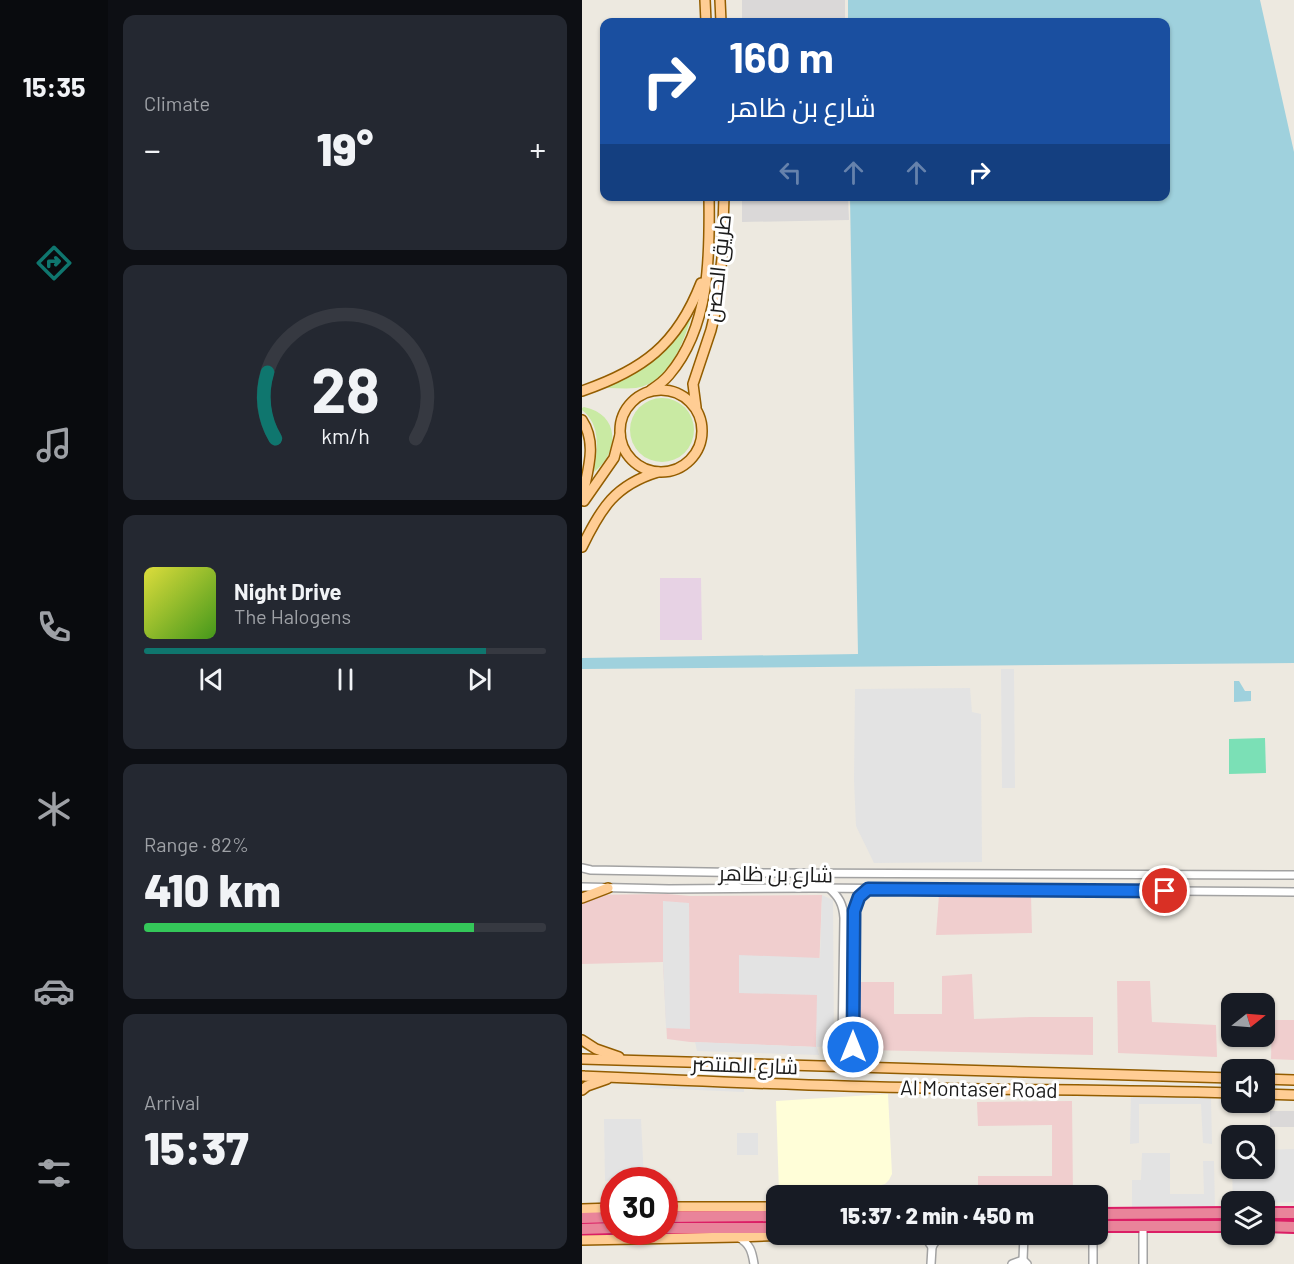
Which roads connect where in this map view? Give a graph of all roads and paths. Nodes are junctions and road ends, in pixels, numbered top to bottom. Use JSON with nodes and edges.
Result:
{"nodes":[{"id":1,"x":705,"y":0,"type":"edge"},
{"id":2,"x":720,"y":0,"type":"edge"},
{"id":3,"x":706,"y":18,"type":"edge"},
{"id":4,"x":721,"y":18,"type":"edge"},
{"id":5,"x":709,"y":201,"type":"edge"},
{"id":6,"x":724,"y":201,"type":"edge"},
{"id":7,"x":708,"y":255,"type":"junction"},
{"id":8,"x":651,"y":390,"type":"junction"},
{"id":9,"x":582,"y":392,"type":"edge"},
{"id":10,"x":697,"y":409,"type":"junction"},
{"id":11,"x":582,"y":420,"type":"edge"},
{"id":12,"x":620,"y":433,"type":"junction"},
{"id":13,"x":658,"y":472,"type":"junction"},
{"id":14,"x":582,"y":501,"type":"edge"},
{"id":15,"x":582,"y":547,"type":"edge"},
{"id":16,"x":582,"y":868,"type":"edge"},
{"id":17,"x":768,"y":873,"type":"junction"},
{"id":18,"x":1209,"y":875,"type":"junction"},
{"id":19,"x":1294,"y":875,"type":"edge"},
{"id":20,"x":582,"y":887,"type":"edge"},
{"id":21,"x":608,"y":888,"type":"junction"},
{"id":22,"x":829,"y":888,"type":"junction"},
{"id":23,"x":741,"y":889,"type":"junction"},
{"id":24,"x":868,"y":889,"type":"junction"},
{"id":25,"x":1165,"y":891,"type":"junction"},
{"id":26,"x":1294,"y":892,"type":"edge"},
{"id":27,"x":582,"y":897,"type":"edge"},
{"id":28,"x":843,"y":907,"type":"junction"},
{"id":29,"x":854,"y":911,"type":"junction"},
{"id":30,"x":582,"y":1040,"type":"edge"},
{"id":31,"x":842,"y":1044,"type":"junction"},
{"id":32,"x":853,"y":1047,"type":"junction"},
{"id":33,"x":582,"y":1059,"type":"edge"},
{"id":34,"x":627,"y":1060,"type":"junction"},
{"id":35,"x":823,"y":1067,"type":"junction"},
{"id":36,"x":865,"y":1068,"type":"junction"},
{"id":37,"x":582,"y":1076,"type":"edge"},
{"id":38,"x":614,"y":1077,"type":"junction"},
{"id":39,"x":1221,"y":1078,"type":"edge"},
{"id":40,"x":1275,"y":1079,"type":"edge"},
{"id":41,"x":1294,"y":1080,"type":"edge"},
{"id":42,"x":582,"y":1090,"type":"edge"},
{"id":43,"x":1221,"y":1093,"type":"edge"},
{"id":44,"x":1275,"y":1094,"type":"edge"},
{"id":45,"x":1294,"y":1095,"type":"edge"},
{"id":46,"x":766,"y":1207,"type":"edge"},
{"id":47,"x":678,"y":1208,"type":"edge"},
{"id":48,"x":1221,"y":1213,"type":"edge"},
{"id":49,"x":1275,"y":1213,"type":"edge"},
{"id":50,"x":1294,"y":1213,"type":"edge"},
{"id":51,"x":1108,"y":1214,"type":"edge"},
{"id":52,"x":586,"y":1216,"type":"edge"},
{"id":53,"x":766,"y":1216,"type":"edge"},
{"id":54,"x":678,"y":1217,"type":"edge"},
{"id":55,"x":600,"y":1222,"type":"edge"},
{"id":56,"x":1108,"y":1226,"type":"edge"},
{"id":57,"x":1143,"y":1226,"type":"junction"},
{"id":58,"x":1221,"y":1226,"type":"edge"},
{"id":59,"x":1275,"y":1226,"type":"edge"},
{"id":60,"x":1294,"y":1227,"type":"edge"},
{"id":61,"x":678,"y":1228,"type":"edge"},
{"id":62,"x":766,"y":1228,"type":"edge"},
{"id":63,"x":738,"y":1237,"type":"junction"},
{"id":64,"x":762,"y":1237,"type":"junction"},
{"id":65,"x":766,"y":1237,"type":"edge"},
{"id":66,"x":596,"y":1239,"type":"junction"},
{"id":67,"x":582,"y":1240,"type":"edge"},
{"id":68,"x":1024,"y":1245,"type":"edge"},
{"id":69,"x":1093,"y":1245,"type":"edge"},
{"id":70,"x":582,"y":1247,"type":"edge"},
{"id":71,"x":932,"y":1247,"type":"edge"},
{"id":72,"x":752,"y":1251,"type":"junction"},
{"id":73,"x":1025,"y":1262,"type":"edge"},
{"id":74,"x":754,"y":1264,"type":"edge"},
{"id":75,"x":931,"y":1264,"type":"edge"},
{"id":76,"x":1012,"y":1264,"type":"edge"},
{"id":77,"x":1093,"y":1264,"type":"edge"},
{"id":78,"x":1143,"y":1264,"type":"edge"}],
"edges":[{"from":1,"to":3,"type":"main road"},
{"from":2,"to":4,"type":"main road"},
{"from":5,"to":7,"type":"main road","name":"طريق الحصن"},
{"from":6,"to":10,"type":"main road","name":"طريق الحصن"},
{"from":7,"to":8,"type":"main road","name":"طريق الحصن"},
{"from":7,"to":9,"type":"main road"},
{"from":8,"to":10,"type":"main road"},
{"from":8,"to":12,"type":"main road"},
{"from":10,"to":13,"type":"main road"},
{"from":11,"to":14,"type":"main road"},
{"from":12,"to":13,"type":"main road"},
{"from":12,"to":14,"type":"main road"},
{"from":13,"to":15,"type":"main road"},
{"from":16,"to":17,"type":"street","name":"شارع بن ظاهر"},
{"from":17,"to":18,"type":"street","name":"شارع بن ظاهر"},
{"from":17,"to":23,"type":"street"},
{"from":18,"to":19,"type":"street","name":"شارع بن ظاهر"},
{"from":18,"to":25,"type":"street"},
{"from":20,"to":21,"type":"street","name":"شارع بن ظاهر"},
{"from":21,"to":23,"type":"street","name":"شارع بن ظاهر"},
{"from":21,"to":27,"type":"main road"},
{"from":22,"to":23,"type":"street","name":"شارع بن ظاهر"},
{"from":22,"to":24,"type":"street","name":"شارع بن ظاهر"},
{"from":22,"to":28,"type":"street"},
{"from":24,"to":25,"type":"street","name":"شارع بن ظاهر"},
{"from":24,"to":29,"type":"street"},
{"from":25,"to":26,"type":"street","name":"شارع بن ظاهر"},
{"from":28,"to":29,"type":"street"},
{"from":28,"to":31,"type":"street"},
{"from":29,"to":32,"type":"street"},
{"from":30,"to":34,"type":"main road"},
{"from":31,"to":32,"type":"street"},
{"from":31,"to":35,"type":"street"},
{"from":32,"to":36,"type":"street"},
{"from":33,"to":34,"type":"main road","name":"شارع المنتصر"},
{"from":34,"to":35,"type":"main road","name":"شارع المنتصر"},
{"from":35,"to":36,"type":"main road","name":"شارع المنتصر"},
{"from":36,"to":39,"type":"main road","name":"شارع المنتصر"},
{"from":37,"to":38,"type":"main road","name":"Al Montaser Road"},
{"from":38,"to":42,"type":"main road"},
{"from":38,"to":43,"type":"main road","name":"Al Montaser Road"},
{"from":40,"to":41,"type":"main road"},
{"from":44,"to":45,"type":"main road"},
{"from":46,"to":47,"type":"main road"},
{"from":48,"to":51,"type":"highway"},
{"from":49,"to":50,"type":"highway"},
{"from":52,"to":55,"type":"highway"},
{"from":53,"to":54,"type":"highway"},
{"from":56,"to":57,"type":"highway"},
{"from":57,"to":58,"type":"highway"},
{"from":57,"to":78,"type":"street"},
{"from":59,"to":60,"type":"highway"},
{"from":61,"to":62,"type":"highway"},
{"from":63,"to":64,"type":"main road"},
{"from":63,"to":66,"type":"main road"},
{"from":63,"to":72,"type":"street"},
{"from":64,"to":65,"type":"main road"},
{"from":64,"to":72,"type":"street"},
{"from":66,"to":67,"type":"main road"},
{"from":66,"to":70,"type":"main road"},
{"from":68,"to":73,"type":"street"},
{"from":69,"to":77,"type":"street"},
{"from":71,"to":75,"type":"street"},
{"from":72,"to":74,"type":"street"},
{"from":73,"to":76,"type":"street"}]}
